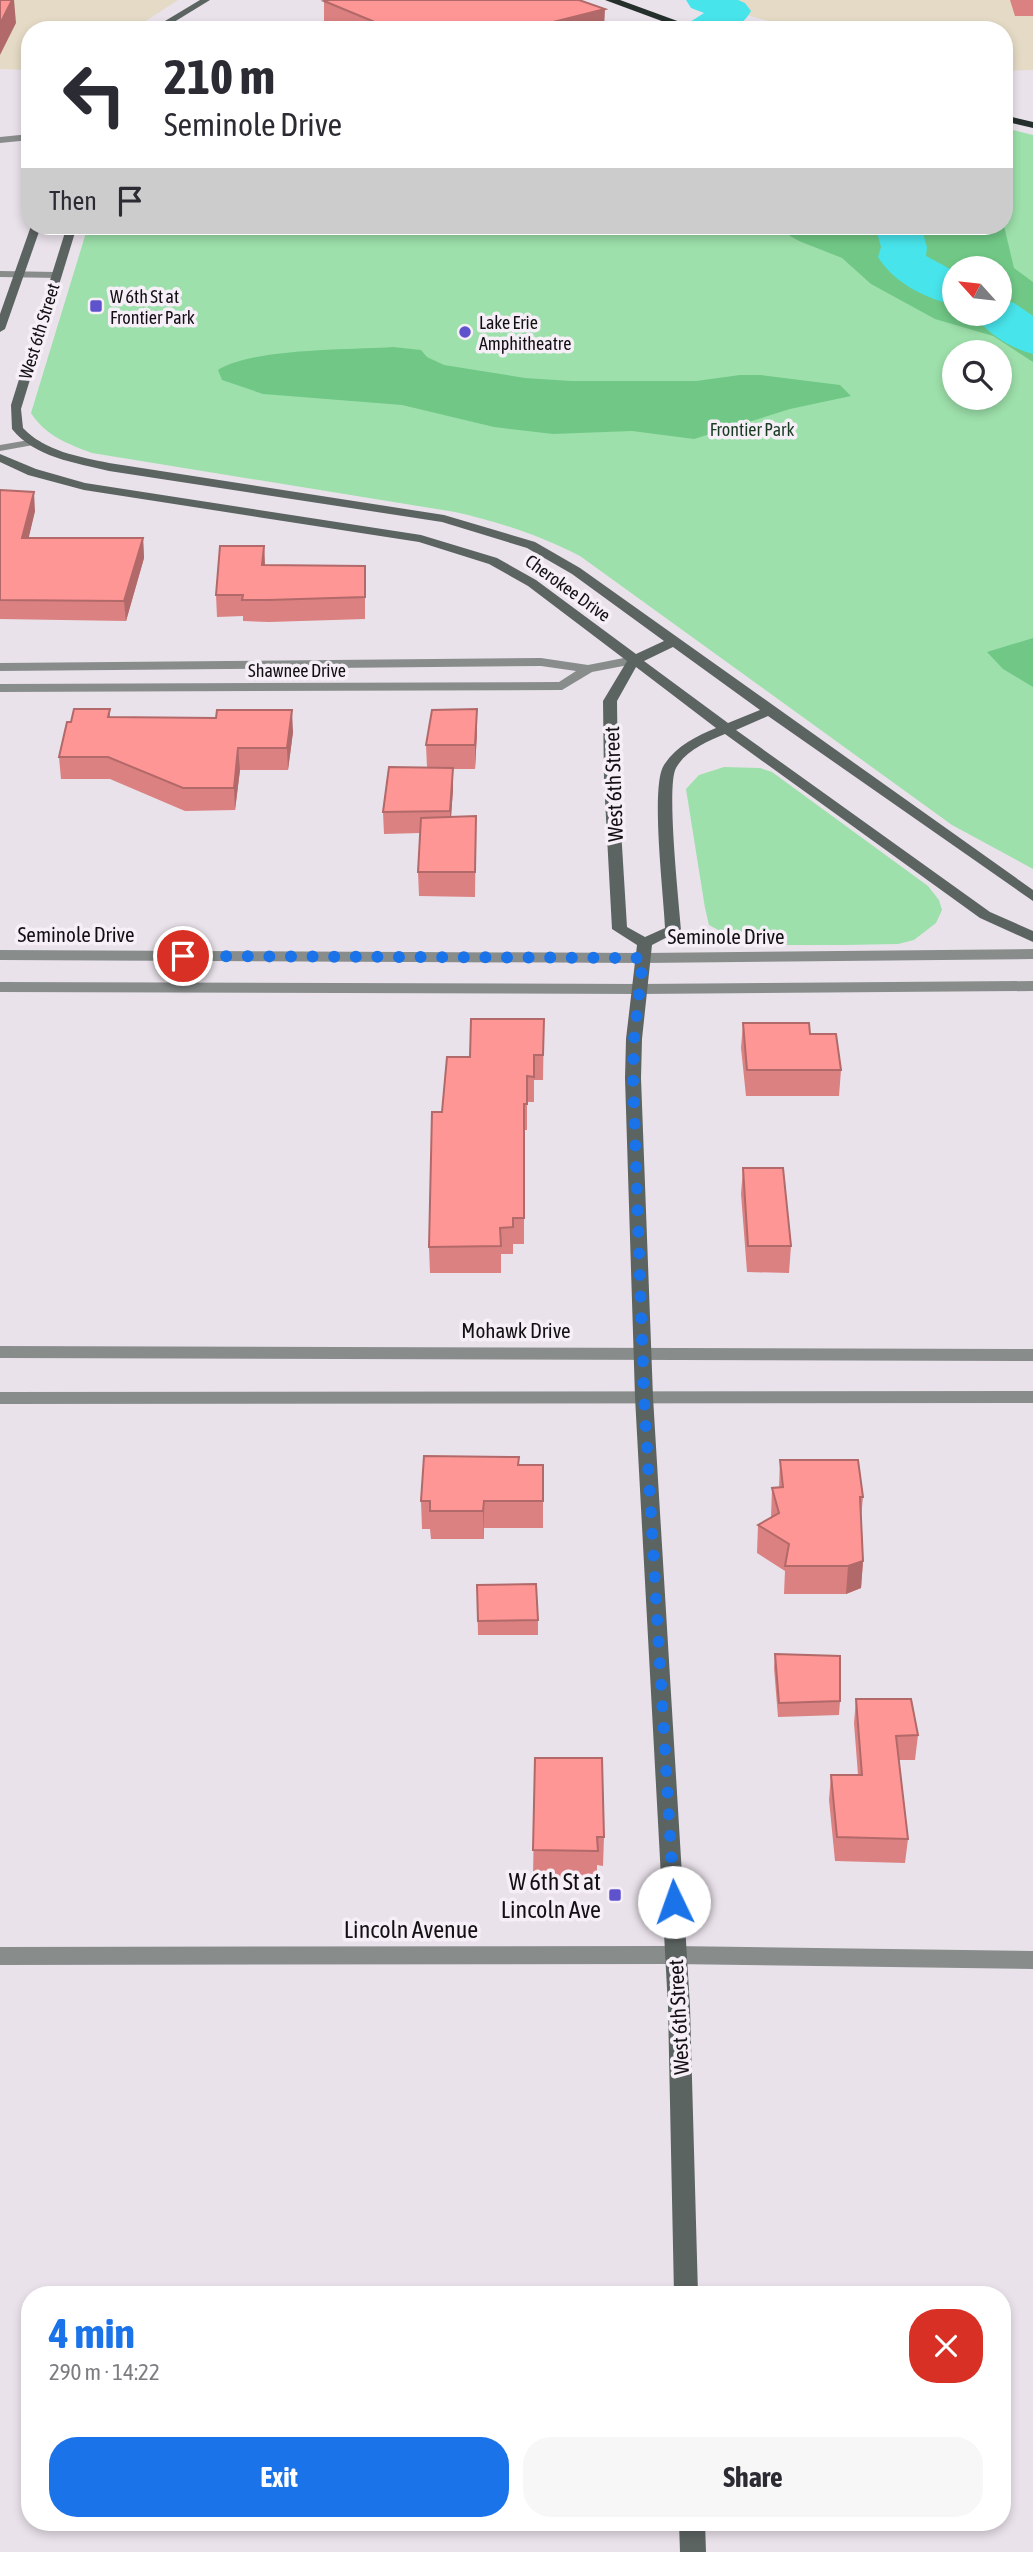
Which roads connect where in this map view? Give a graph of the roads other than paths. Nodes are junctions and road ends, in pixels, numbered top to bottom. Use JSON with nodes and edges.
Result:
{"nodes":[{"id":1,"x":206,"y":0,"type":"edge"},
{"id":2,"x":610,"y":0,"type":"edge"},
{"id":3,"x":170,"y":21,"type":"edge"},
{"id":4,"x":671,"y":21,"type":"edge"},
{"id":5,"x":1013,"y":120,"type":"edge"},
{"id":6,"x":1033,"y":125,"type":"edge"},
{"id":7,"x":14,"y":128,"type":"dead end"},
{"id":8,"x":21,"y":128,"type":"edge"},
{"id":9,"x":21,"y":138,"type":"edge"},
{"id":10,"x":0,"y":140,"type":"edge"},
{"id":11,"x":33,"y":235,"type":"edge"},
{"id":12,"x":69,"y":235,"type":"edge"},
{"id":13,"x":0,"y":274,"type":"edge"},
{"id":14,"x":20,"y":274,"type":"junction"},
{"id":15,"x":57,"y":275,"type":"junction"},
{"id":16,"x":0,"y":329,"type":"edge"},
{"id":17,"x":30,"y":439,"type":"junction"},
{"id":18,"x":0,"y":449,"type":"edge"},
{"id":19,"x":0,"y":458,"type":"edge"},
{"id":20,"x":674,"y":642,"type":"junction"},
{"id":21,"x":634,"y":660,"type":"junction"},
{"id":22,"x":0,"y":667,"type":"edge"},
{"id":23,"x":588,"y":669,"type":"junction"},
{"id":24,"x":0,"y":688,"type":"edge"},
{"id":25,"x":769,"y":711,"type":"junction"},
{"id":26,"x":725,"y":728,"type":"junction"},
{"id":27,"x":1033,"y":897,"type":"edge"},
{"id":28,"x":1033,"y":937,"type":"edge"},
{"id":29,"x":644,"y":950,"type":"junction"},
{"id":30,"x":1033,"y":954,"type":"edge"},
{"id":31,"x":0,"y":955,"type":"edge"},
{"id":32,"x":1033,"y":986,"type":"edge"},
{"id":33,"x":0,"y":987,"type":"edge"},
{"id":34,"x":639,"y":989,"type":"junction"},
{"id":35,"x":0,"y":1352,"type":"edge"},
{"id":36,"x":643,"y":1354,"type":"junction"},
{"id":37,"x":1033,"y":1354,"type":"edge"},
{"id":38,"x":644,"y":1397,"type":"junction"},
{"id":39,"x":1033,"y":1397,"type":"edge"},
{"id":40,"x":0,"y":1398,"type":"edge"},
{"id":41,"x":674,"y":1955,"type":"junction"},
{"id":42,"x":0,"y":1956,"type":"edge"},
{"id":43,"x":1033,"y":1960,"type":"edge"},
{"id":44,"x":686,"y":2286,"type":"edge"},
{"id":45,"x":692,"y":2531,"type":"edge"},
{"id":46,"x":693,"y":2552,"type":"edge"}],
"edges":[{"from":1,"to":3,"type":"main road"},
{"from":2,"to":4,"type":"highway"},
{"from":5,"to":6,"type":"highway"},
{"from":7,"to":8,"type":"street"},
{"from":9,"to":10,"type":"street"},
{"from":11,"to":14,"type":"main road","name":"West 6th Street"},
{"from":12,"to":15,"type":"main road","name":"West 6th Street"},
{"from":13,"to":14,"type":"street"},
{"from":14,"to":15,"type":"street"},
{"from":14,"to":16,"type":"main road","name":"West 6th Street"},
{"from":15,"to":17,"type":"main road","name":"West 6th Street"},
{"from":17,"to":18,"type":"street"},
{"from":17,"to":20,"type":"main road","name":"Cherokee Drive"},
{"from":19,"to":21,"type":"main road","name":"Cherokee Drive"},
{"from":20,"to":21,"type":"main road"},
{"from":20,"to":25,"type":"main road","name":"Cherokee Drive"},
{"from":21,"to":23,"type":"street","name":"Shawnee Drive"},
{"from":21,"to":26,"type":"main road","name":"Cherokee Drive"},
{"from":21,"to":29,"type":"main road","name":"West 6th Street"},
{"from":22,"to":23,"type":"street","name":"Shawnee Drive"},
{"from":23,"to":24,"type":"street","name":"Shawnee Drive"},
{"from":25,"to":26,"type":"main road"},
{"from":25,"to":27,"type":"main road","name":"Cherokee Drive"},
{"from":26,"to":28,"type":"main road","name":"Cherokee Drive"},
{"from":26,"to":29,"type":"main road"},
{"from":29,"to":30,"type":"street","name":"Seminole Drive"},
{"from":29,"to":31,"type":"street","name":"Seminole Drive"},
{"from":29,"to":34,"type":"main road","name":"West 6th Street"},
{"from":32,"to":34,"type":"street"},
{"from":33,"to":34,"type":"street"},
{"from":34,"to":36,"type":"main road","name":"West 6th Street"},
{"from":35,"to":36,"type":"street","name":"Mohawk Drive"},
{"from":36,"to":37,"type":"street","name":"Mohawk Drive"},
{"from":36,"to":38,"type":"main road","name":"West 6th Street"},
{"from":38,"to":39,"type":"street"},
{"from":38,"to":40,"type":"street"},
{"from":38,"to":41,"type":"main road","name":"West 6th Street"},
{"from":41,"to":42,"type":"street","name":"Lincoln Avenue"},
{"from":41,"to":43,"type":"street","name":"Lincoln Avenue"},
{"from":41,"to":44,"type":"main road","name":"West 6th Street"},
{"from":45,"to":46,"type":"main road"}]}
